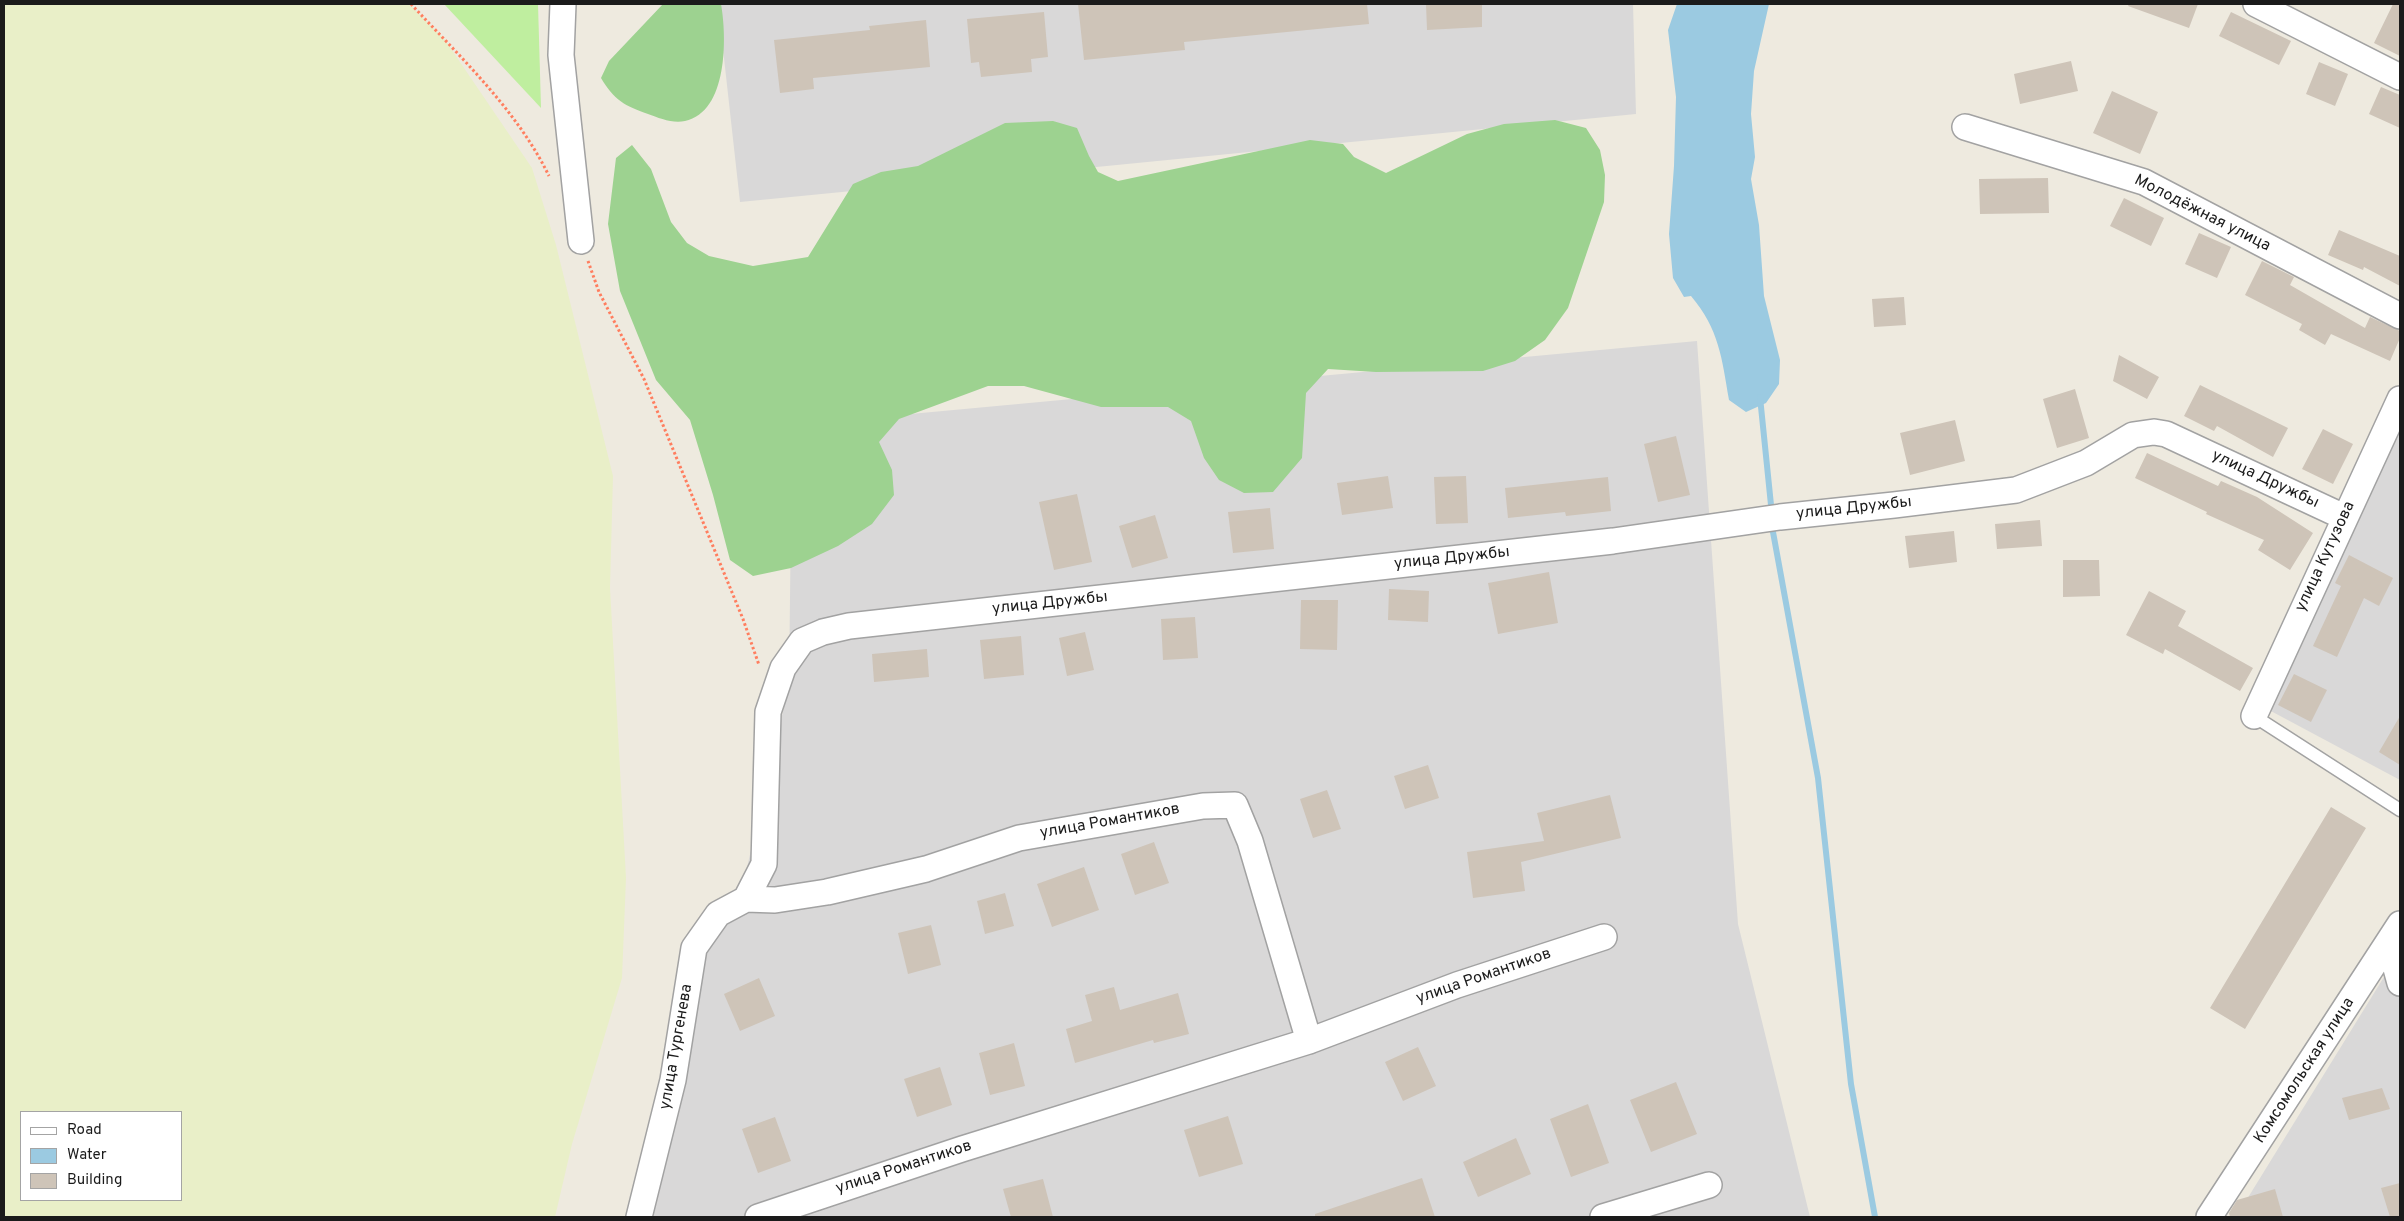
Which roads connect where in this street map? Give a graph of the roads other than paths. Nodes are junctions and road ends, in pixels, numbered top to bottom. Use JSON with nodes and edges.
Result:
{"nodes":[{"id":1,"x":563,"y":4,"type":"edge"},
{"id":2,"x":2256,"y":4,"type":"edge"},
{"id":3,"x":2400,"y":77,"type":"edge"},
{"id":4,"x":1965,"y":127,"type":"dead end"},
{"id":5,"x":581,"y":241,"type":"road end"},
{"id":6,"x":2400,"y":316,"type":"edge"},
{"id":7,"x":2400,"y":400,"type":"edge"},
{"id":8,"x":2344,"y":517,"type":"junction"},
{"id":9,"x":2254,"y":716,"type":"joint"},
{"id":10,"x":2400,"y":810,"type":"edge"},
{"id":11,"x":746,"y":899,"type":"junction"},
{"id":12,"x":2394,"y":934,"type":"edge"},
{"id":13,"x":1604,"y":937,"type":"dead end"},
{"id":14,"x":2400,"y":983,"type":"edge"},
{"id":15,"x":1309,"y":1041,"type":"junction"},
{"id":16,"x":1709,"y":1185,"type":"dead end"},
{"id":17,"x":639,"y":1217,"type":"edge"},
{"id":18,"x":758,"y":1217,"type":"edge"},
{"id":19,"x":1603,"y":1217,"type":"edge"},
{"id":20,"x":2209,"y":1217,"type":"edge"}],
"edges":[{"from":1,"to":5,"type":"street"},
{"from":2,"to":3,"type":"street"},
{"from":4,"to":6,"type":"street","name":"Молодёжная улица"},
{"from":7,"to":8,"type":"street","name":"улица Кутузова"},
{"from":8,"to":9,"type":"street","name":"улица Кутузова"},
{"from":8,"to":11,"type":"street","name":"улица Дружбы"},
{"from":9,"to":10,"type":"lane"},
{"from":11,"to":15,"type":"street","name":"улица Романтиков"},
{"from":11,"to":17,"type":"street","name":"улица Тургенева"},
{"from":12,"to":14,"type":"street"},
{"from":12,"to":20,"type":"street","name":"Комсомольская улица"},
{"from":13,"to":15,"type":"street","name":"улица Романтиков"},
{"from":15,"to":18,"type":"street","name":"улица Романтиков"},
{"from":16,"to":19,"type":"street"}]}
